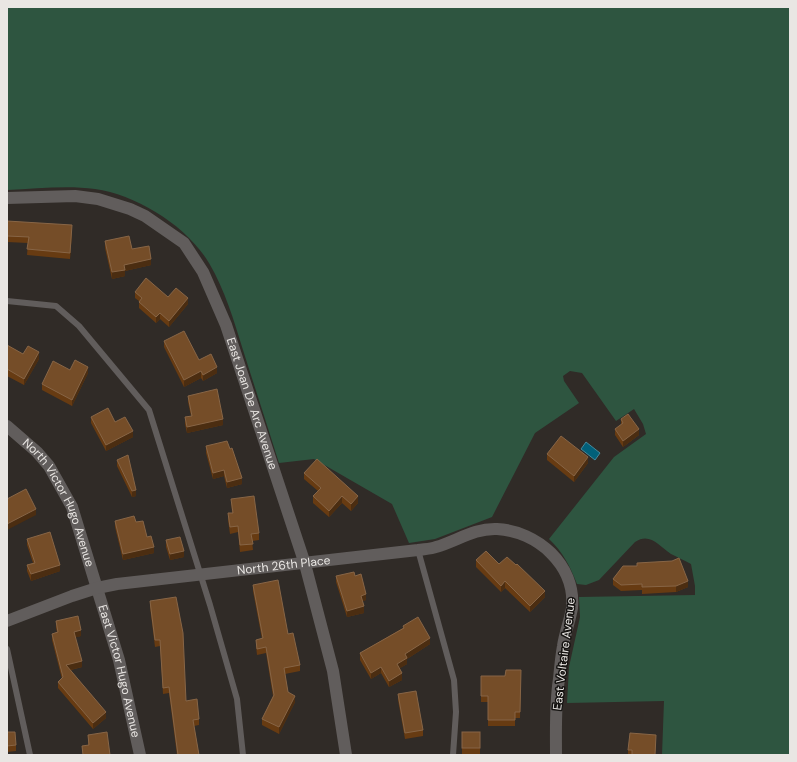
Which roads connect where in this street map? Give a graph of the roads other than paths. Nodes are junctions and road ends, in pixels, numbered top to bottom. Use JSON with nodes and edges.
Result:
{"nodes":[{"id":1,"x":7,"y":198,"type":"edge"},
{"id":2,"x":7,"y":301,"type":"edge"},
{"id":3,"x":7,"y":426,"type":"edge"},
{"id":4,"x":418,"y":550,"type":"junction"},
{"id":5,"x":555,"y":557,"type":"joint"},
{"id":6,"x":304,"y":564,"type":"junction"},
{"id":7,"x":199,"y":576,"type":"junction"},
{"id":8,"x":97,"y":588,"type":"junction"},
{"id":9,"x":7,"y":621,"type":"edge"},
{"id":10,"x":7,"y":649,"type":"edge"},
{"id":11,"x":30,"y":755,"type":"edge"},
{"id":12,"x":140,"y":755,"type":"edge"},
{"id":13,"x":243,"y":755,"type":"edge"},
{"id":14,"x":346,"y":755,"type":"edge"},
{"id":15,"x":453,"y":755,"type":"edge"},
{"id":16,"x":556,"y":755,"type":"edge"}],
"edges":[{"from":1,"to":6,"type":"street","name":"East Joan De Arc Avenue"},
{"from":2,"to":7,"type":"lane"},
{"from":3,"to":8,"type":"street","name":"North Victor Hugo Avenue"},
{"from":4,"to":5,"type":"street","name":"North 26th Place"},
{"from":4,"to":6,"type":"street","name":"North 26th Place"},
{"from":4,"to":15,"type":"lane"},
{"from":5,"to":16,"type":"street","name":"East Voltaire Avenue"},
{"from":6,"to":7,"type":"street","name":"North 26th Place"},
{"from":6,"to":14,"type":"street","name":"East Joan De Arc Avenue"},
{"from":7,"to":8,"type":"street","name":"North 26th Place"},
{"from":7,"to":13,"type":"lane"},
{"from":8,"to":9,"type":"street","name":"North 26th Place"},
{"from":8,"to":12,"type":"street","name":"East Victor Hugo Avenue"},
{"from":10,"to":11,"type":"lane"}]}
